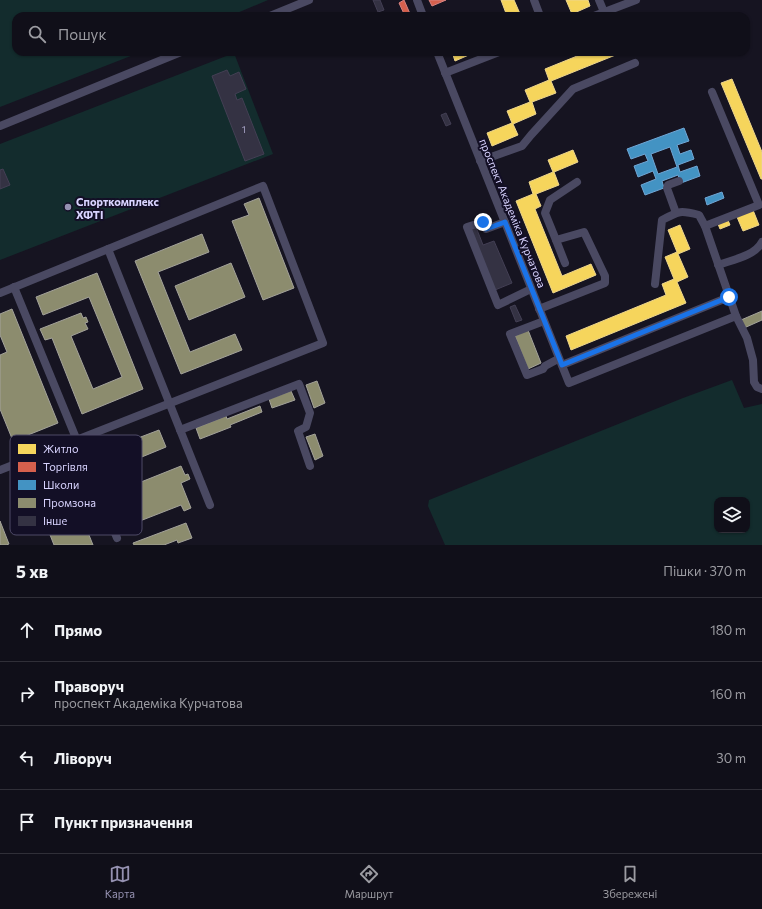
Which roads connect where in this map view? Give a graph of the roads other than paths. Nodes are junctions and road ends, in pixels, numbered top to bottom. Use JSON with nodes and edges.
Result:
{"nodes":[{"id":1,"x":309,"y":0,"type":"edge"},
{"id":2,"x":417,"y":0,"type":"edge"},
{"id":3,"x":534,"y":0,"type":"edge"},
{"id":4,"x":599,"y":0,"type":"edge"},
{"id":5,"x":636,"y":0,"type":"edge"},
{"id":6,"x":280,"y":12,"type":"edge"},
{"id":7,"x":422,"y":12,"type":"edge"},
{"id":8,"x":538,"y":12,"type":"edge"},
{"id":9,"x":604,"y":12,"type":"joint"},
{"id":10,"x":171,"y":56,"type":"edge"},
{"id":11,"x":439,"y":56,"type":"edge"},
{"id":12,"x":480,"y":56,"type":"edge"},
{"id":13,"x":635,"y":63,"type":"dead end"},
{"id":14,"x":445,"y":73,"type":"junction"},
{"id":15,"x":712,"y":92,"type":"dead end"},
{"id":16,"x":0,"y":126,"type":"edge"},
{"id":17,"x":480,"y":161,"type":"junction"},
{"id":18,"x":679,"y":181,"type":"dead end"},
{"id":19,"x":577,"y":182,"type":"dead end"},
{"id":20,"x":761,"y":207,"type":"edge"},
{"id":21,"x":676,"y":213,"type":"junction"},
{"id":22,"x":505,"y":222,"type":"junction"},
{"id":23,"x":705,"y":226,"type":"junction"},
{"id":24,"x":556,"y":240,"type":"junction"},
{"id":25,"x":762,"y":242,"type":"edge"},
{"id":26,"x":108,"y":249,"type":"junction"},
{"id":27,"x":565,"y":263,"type":"dead end"},
{"id":28,"x":718,"y":266,"type":"junction"},
{"id":29,"x":655,"y":284,"type":"dead end"},
{"id":30,"x":14,"y":287,"type":"junction"},
{"id":31,"x":532,"y":289,"type":"junction"},
{"id":32,"x":0,"y":293,"type":"edge"},
{"id":33,"x":729,"y":297,"type":"junction"},
{"id":34,"x":539,"y":309,"type":"junction"},
{"id":35,"x":736,"y":316,"type":"junction"},
{"id":36,"x":544,"y":321,"type":"junction"},
{"id":37,"x":560,"y":362,"type":"junction"},
{"id":38,"x":762,"y":389,"type":"edge"},
{"id":39,"x":170,"y":403,"type":"junction"},
{"id":40,"x":180,"y":430,"type":"junction"},
{"id":41,"x":75,"y":435,"type":"edge"},
{"id":42,"x":90,"y":435,"type":"edge"},
{"id":43,"x":10,"y":466,"type":"edge"},
{"id":44,"x":310,"y":466,"type":"dead end"},
{"id":45,"x":0,"y":470,"type":"edge"},
{"id":46,"x":210,"y":505,"type":"dead end"},
{"id":47,"x":116,"y":535,"type":"edge"},
{"id":48,"x":117,"y":538,"type":"dead end"}],
"edges":[{"from":1,"to":6,"type":"street"},
{"from":2,"to":7,"type":"street"},
{"from":3,"to":8,"type":"street"},
{"from":4,"to":9,"type":"street"},
{"from":5,"to":9,"type":"street"},
{"from":10,"to":16,"type":"street"},
{"from":11,"to":14,"type":"street","name":"проспект Академіка Курчатова"},
{"from":12,"to":14,"type":"street"},
{"from":13,"to":17,"type":"street"},
{"from":14,"to":17,"type":"street","name":"проспект Академіка Курчатова"},
{"from":15,"to":20,"type":"street"},
{"from":17,"to":22,"type":"street","name":"проспект Академіка Курчатова"},
{"from":18,"to":21,"type":"street"},
{"from":19,"to":24,"type":"street"},
{"from":20,"to":23,"type":"street"},
{"from":21,"to":23,"type":"street"},
{"from":21,"to":29,"type":"street"},
{"from":22,"to":31,"type":"street","name":"проспект Академіка Курчатова"},
{"from":22,"to":31,"type":"street"},
{"from":23,"to":28,"type":"street"},
{"from":24,"to":27,"type":"street"},
{"from":24,"to":34,"type":"street"},
{"from":25,"to":28,"type":"street"},
{"from":26,"to":30,"type":"street"},
{"from":26,"to":39,"type":"street"},
{"from":26,"to":39,"type":"street"},
{"from":28,"to":33,"type":"street"},
{"from":30,"to":32,"type":"street"},
{"from":30,"to":41,"type":"street"},
{"from":31,"to":34,"type":"street","name":"проспект Академіка Курчатова"},
{"from":33,"to":35,"type":"street"},
{"from":33,"to":37,"type":"street"},
{"from":34,"to":36,"type":"street","name":"проспект Академіка Курчатова"},
{"from":35,"to":37,"type":"street","name":"проспект Академіка Курчатова"},
{"from":35,"to":38,"type":"street"},
{"from":36,"to":37,"type":"street","name":"проспект Академіка Курчатова"},
{"from":36,"to":37,"type":"street"},
{"from":39,"to":40,"type":"street"},
{"from":39,"to":42,"type":"street"},
{"from":40,"to":44,"type":"street"},
{"from":40,"to":46,"type":"street"},
{"from":43,"to":45,"type":"street"},
{"from":47,"to":48,"type":"street"}]}
